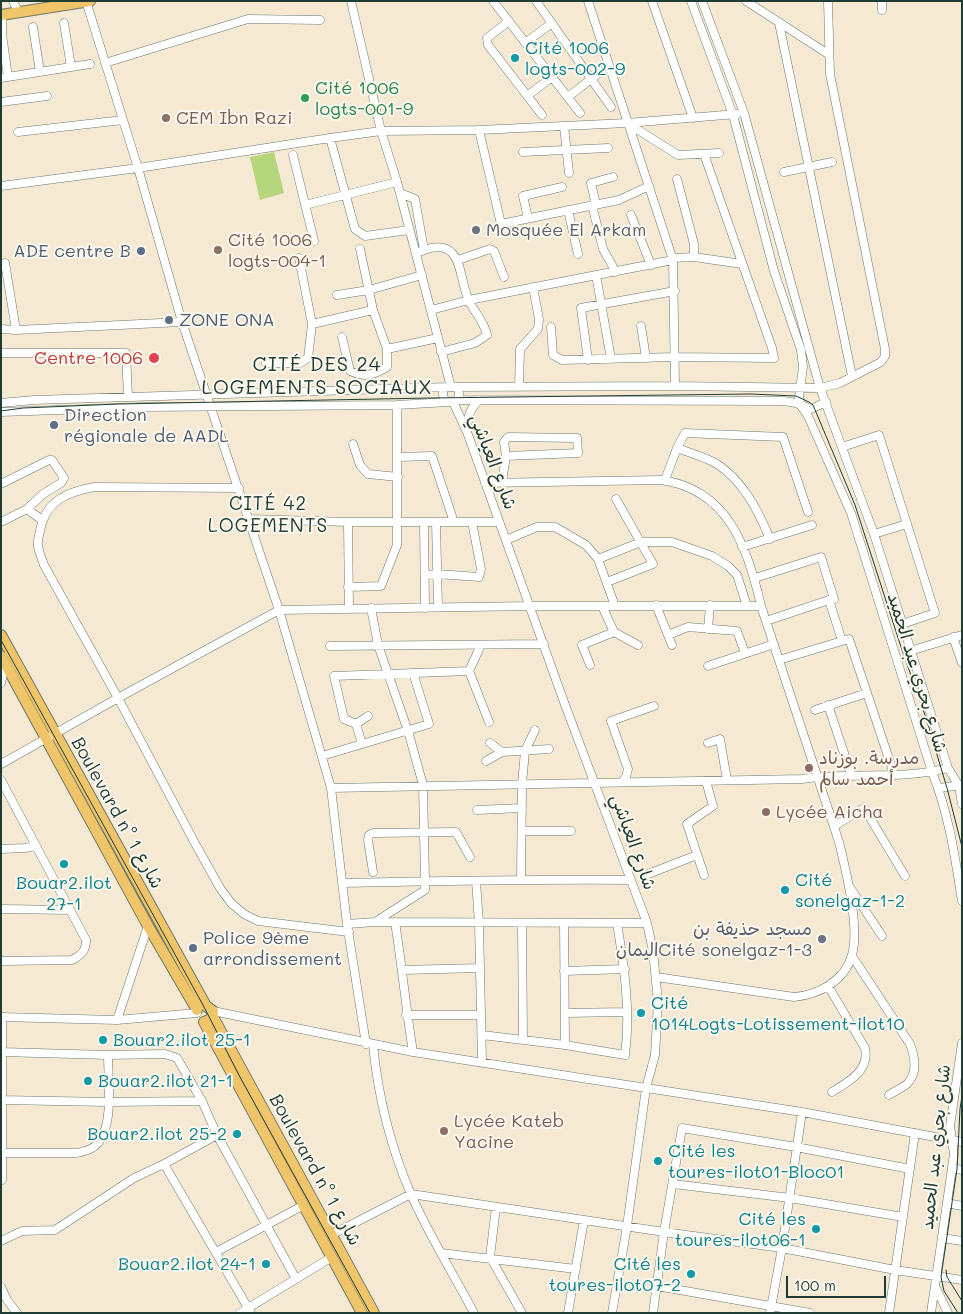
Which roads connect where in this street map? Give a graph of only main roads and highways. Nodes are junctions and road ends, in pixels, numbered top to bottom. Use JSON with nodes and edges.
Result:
{"nodes":[{"id":1,"x":88,"y":1,"type":"edge"},
{"id":2,"x":2,"y":15,"type":"edge"},
{"id":3,"x":1,"y":635,"type":"edge"},
{"id":4,"x":3,"y":659,"type":"edge"},
{"id":5,"x":205,"y":1013,"type":"junction"},
{"id":6,"x":362,"y":1313,"type":"edge"},
{"id":7,"x":374,"y":1313,"type":"edge"}],
"edges":[{"from":1,"to":2,"type":"main road"},
{"from":3,"to":5,"type":"main road","name":"Boulevard n° شارع 1"},
{"from":4,"to":5,"type":"main road","name":"Boulevard n° شارع 1"},
{"from":5,"to":6,"type":"main road","name":"Boulevard n° شارع 1"},
{"from":5,"to":7,"type":"main road","name":"Boulevard n° شارع 1"}]}
